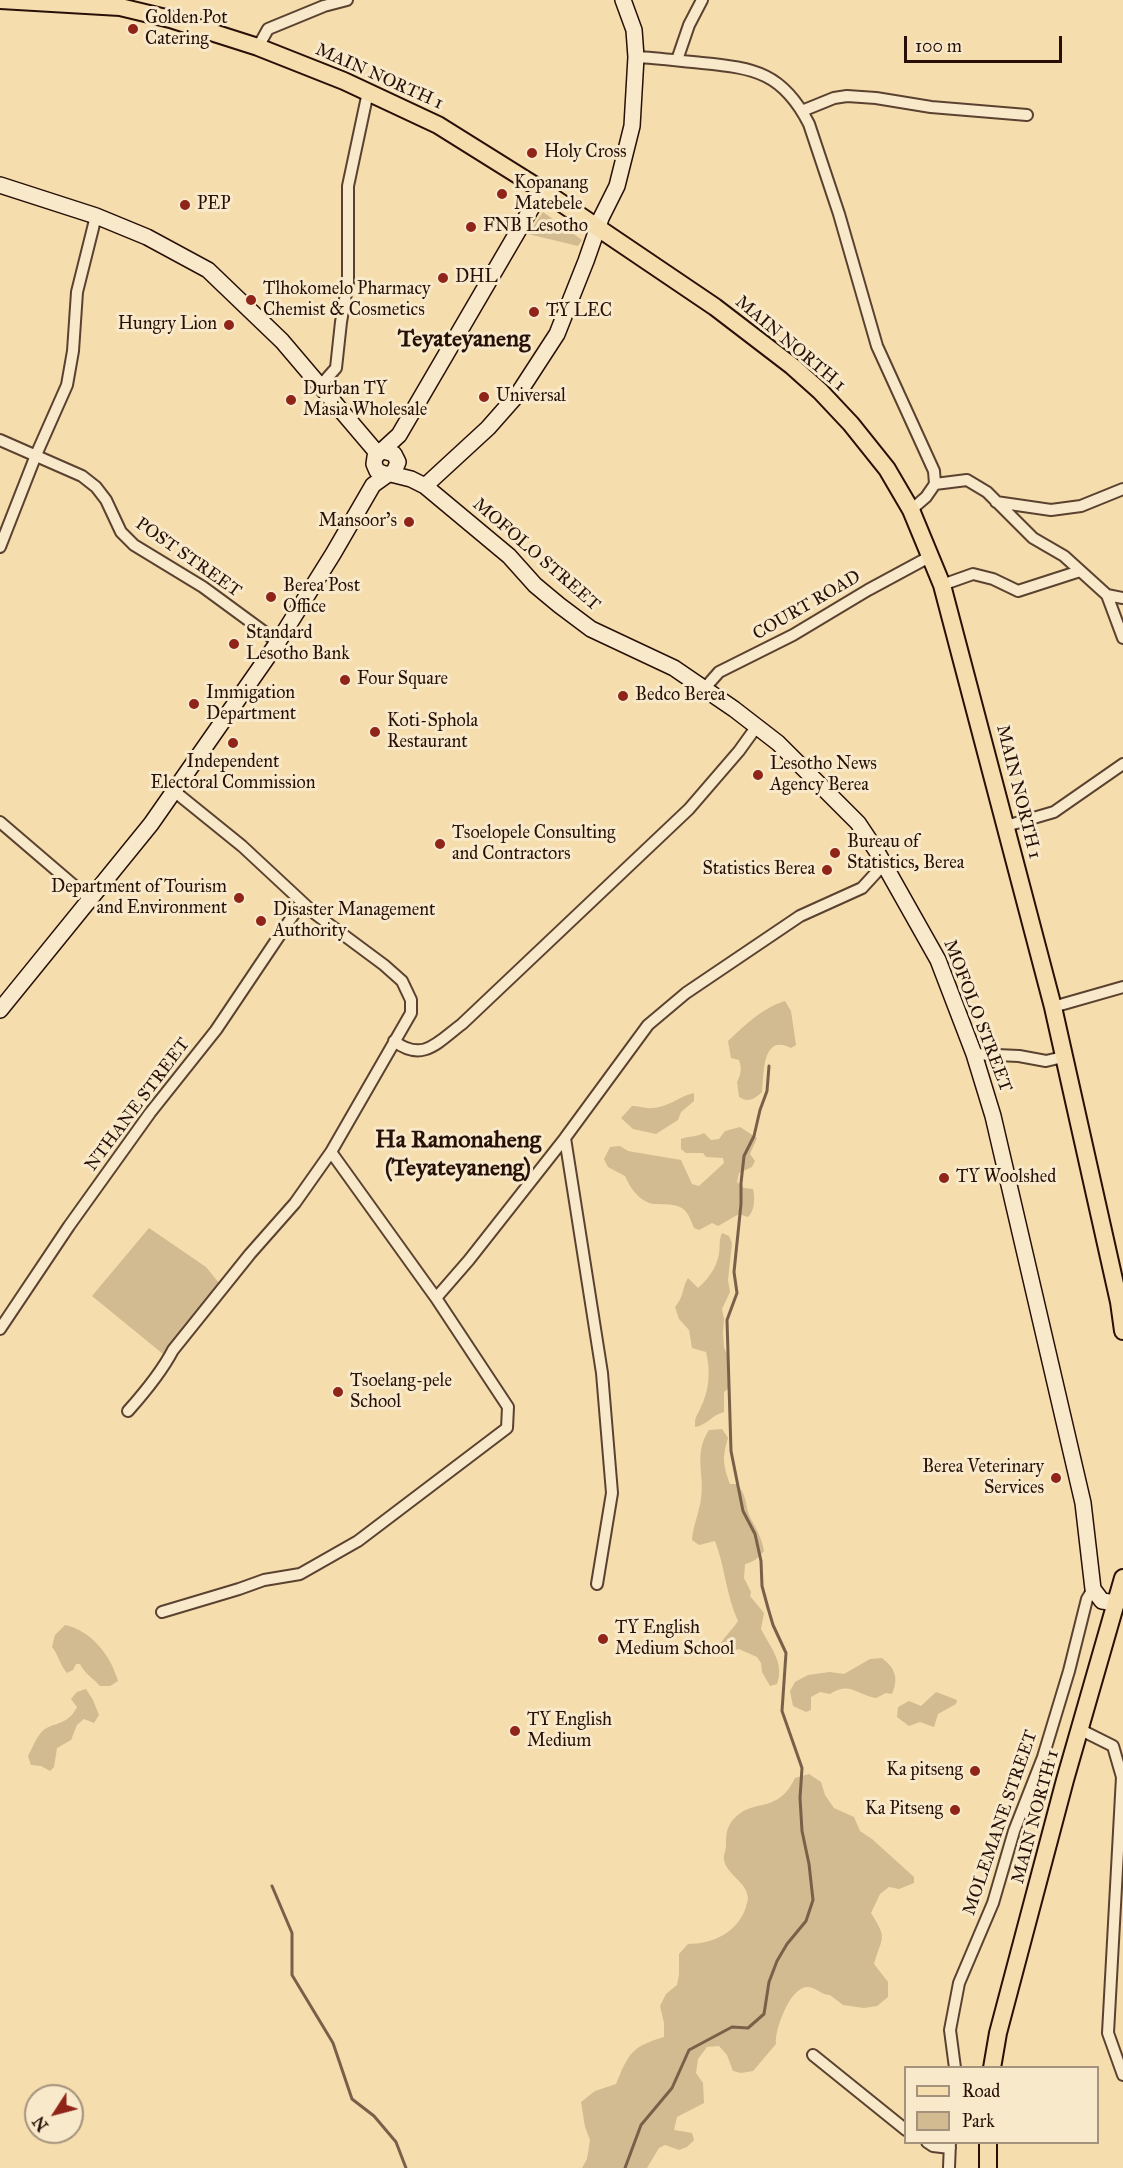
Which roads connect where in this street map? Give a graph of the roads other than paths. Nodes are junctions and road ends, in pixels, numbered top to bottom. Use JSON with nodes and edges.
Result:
{"nodes":[{"id":1,"x":0,"y":0,"type":"edge"},
{"id":2,"x":347,"y":0,"type":"edge"},
{"id":3,"x":623,"y":0,"type":"edge"},
{"id":4,"x":702,"y":0,"type":"edge"},
{"id":5,"x":258,"y":46,"type":"junction"},
{"id":6,"x":636,"y":57,"type":"junction"},
{"id":7,"x":677,"y":60,"type":"junction"},
{"id":8,"x":368,"y":92,"type":"junction"},
{"id":9,"x":802,"y":111,"type":"junction"},
{"id":10,"x":1027,"y":115,"type":"dead end"},
{"id":11,"x":0,"y":185,"type":"edge"},
{"id":12,"x":542,"y":190,"type":"junction"},
{"id":13,"x":96,"y":216,"type":"junction"},
{"id":14,"x":599,"y":228,"type":"junction"},
{"id":15,"x":320,"y":387,"type":"junction"},
{"id":16,"x":0,"y":440,"type":"edge"},
{"id":17,"x":36,"y":455,"type":"junction"},
{"id":18,"x":387,"y":463,"type":"junction"},
{"id":19,"x":935,"y":484,"type":"junction"},
{"id":20,"x":425,"y":486,"type":"junction"},
{"id":21,"x":1123,"y":489,"type":"edge"},
{"id":22,"x":996,"y":502,"type":"junction"},
{"id":23,"x":911,"y":510,"type":"junction"},
{"id":24,"x":0,"y":548,"type":"edge"},
{"id":25,"x":931,"y":556,"type":"junction"},
{"id":26,"x":1080,"y":571,"type":"junction"},
{"id":27,"x":942,"y":585,"type":"junction"},
{"id":28,"x":1107,"y":595,"type":"junction"},
{"id":29,"x":1123,"y":598,"type":"edge"},
{"id":30,"x":1123,"y":638,"type":"edge"},
{"id":31,"x":278,"y":642,"type":"junction"},
{"id":32,"x":705,"y":689,"type":"junction"},
{"id":33,"x":757,"y":726,"type":"junction"},
{"id":34,"x":1123,"y":764,"type":"edge"},
{"id":35,"x":174,"y":792,"type":"junction"},
{"id":36,"x":0,"y":822,"type":"edge"},
{"id":37,"x":1006,"y":826,"type":"junction"},
{"id":38,"x":884,"y":864,"type":"junction"},
{"id":39,"x":91,"y":900,"type":"junction"},
{"id":40,"x":302,"y":902,"type":"junction"},
{"id":41,"x":1123,"y":987,"type":"edge"},
{"id":42,"x":1053,"y":1007,"type":"junction"},
{"id":43,"x":0,"y":1010,"type":"edge"},
{"id":44,"x":394,"y":1041,"type":"junction"},
{"id":45,"x":974,"y":1054,"type":"junction"},
{"id":46,"x":1063,"y":1057,"type":"junction"},
{"id":47,"x":565,"y":1138,"type":"junction"},
{"id":48,"x":331,"y":1152,"type":"junction"},
{"id":49,"x":435,"y":1298,"type":"junction"},
{"id":50,"x":0,"y":1329,"type":"edge"},
{"id":51,"x":1123,"y":1331,"type":"edge"},
{"id":52,"x":128,"y":1412,"type":"dead end"},
{"id":53,"x":1123,"y":1578,"type":"edge"},
{"id":54,"x":597,"y":1584,"type":"dead end"},
{"id":55,"x":1093,"y":1589,"type":"junction"},
{"id":56,"x":1117,"y":1603,"type":"junction"},
{"id":57,"x":162,"y":1612,"type":"dead end"},
{"id":58,"x":1081,"y":1730,"type":"junction"},
{"id":59,"x":813,"y":2055,"type":"dead end"},
{"id":60,"x":955,"y":2066,"type":"edge"},
{"id":61,"x":992,"y":2066,"type":"edge"},
{"id":62,"x":1123,"y":2075,"type":"edge"},
{"id":63,"x":904,"y":2128,"type":"edge"},
{"id":64,"x":930,"y":2144,"type":"edge"},
{"id":65,"x":988,"y":2144,"type":"edge"},
{"id":66,"x":950,"y":2145,"type":"edge"},
{"id":67,"x":949,"y":2168,"type":"edge"},
{"id":68,"x":988,"y":2168,"type":"edge"}],
"edges":[{"from":1,"to":5,"type":"main road","name":"MAIN NORTH 1"},
{"from":2,"to":5,"type":"street"},
{"from":3,"to":6,"type":"main road"},
{"from":4,"to":7,"type":"street"},
{"from":5,"to":8,"type":"main road","name":"MAIN NORTH 1"},
{"from":6,"to":7,"type":"street"},
{"from":6,"to":14,"type":"main road"},
{"from":7,"to":9,"type":"street"},
{"from":8,"to":12,"type":"main road","name":"MAIN NORTH 1"},
{"from":8,"to":15,"type":"street"},
{"from":9,"to":10,"type":"street"},
{"from":9,"to":19,"type":"street"},
{"from":11,"to":13,"type":"main road","name":"MOFOLO STREET"},
{"from":12,"to":14,"type":"main road","name":"MAIN NORTH 1"},
{"from":12,"to":18,"type":"main road"},
{"from":13,"to":15,"type":"main road","name":"MOFOLO STREET"},
{"from":13,"to":17,"type":"street"},
{"from":14,"to":20,"type":"main road"},
{"from":14,"to":23,"type":"main road","name":"MAIN NORTH 1"},
{"from":15,"to":18,"type":"main road","name":"MOFOLO STREET"},
{"from":16,"to":17,"type":"street","name":"POST STREET"},
{"from":17,"to":24,"type":"street"},
{"from":17,"to":31,"type":"street","name":"POST STREET"},
{"from":18,"to":20,"type":"main road","name":"MOFOLO STREET"},
{"from":18,"to":31,"type":"main road"},
{"from":19,"to":22,"type":"street"},
{"from":19,"to":23,"type":"street"},
{"from":20,"to":32,"type":"main road","name":"MOFOLO STREET"},
{"from":21,"to":22,"type":"street"},
{"from":22,"to":26,"type":"street"},
{"from":23,"to":25,"type":"main road","name":"MAIN NORTH 1"},
{"from":25,"to":27,"type":"main road","name":"MAIN NORTH 1"},
{"from":25,"to":32,"type":"street","name":"COURT ROAD"},
{"from":26,"to":27,"type":"street"},
{"from":26,"to":28,"type":"street"},
{"from":27,"to":37,"type":"main road","name":"MAIN NORTH 1"},
{"from":28,"to":29,"type":"street"},
{"from":28,"to":30,"type":"street"},
{"from":31,"to":35,"type":"main road"},
{"from":32,"to":33,"type":"main road","name":"MOFOLO STREET"},
{"from":33,"to":38,"type":"main road","name":"MOFOLO STREET"},
{"from":33,"to":44,"type":"street"},
{"from":34,"to":37,"type":"street"},
{"from":35,"to":39,"type":"main road"},
{"from":35,"to":40,"type":"street"},
{"from":36,"to":39,"type":"street"},
{"from":37,"to":42,"type":"main road","name":"MAIN NORTH 1"},
{"from":38,"to":45,"type":"main road","name":"MOFOLO STREET"},
{"from":38,"to":47,"type":"street"},
{"from":39,"to":43,"type":"main road"},
{"from":40,"to":44,"type":"street"},
{"from":40,"to":50,"type":"street","name":"NTHANE STREET"},
{"from":41,"to":42,"type":"street"},
{"from":42,"to":46,"type":"main road","name":"MAIN NORTH 1"},
{"from":44,"to":48,"type":"street"},
{"from":45,"to":46,"type":"street"},
{"from":45,"to":55,"type":"main road","name":"MOFOLO STREET"},
{"from":46,"to":51,"type":"main road","name":"MAIN NORTH 1"},
{"from":47,"to":49,"type":"street"},
{"from":47,"to":54,"type":"street"},
{"from":48,"to":49,"type":"street"},
{"from":48,"to":52,"type":"street"},
{"from":49,"to":57,"type":"street"},
{"from":53,"to":56,"type":"main road","name":"MAIN NORTH 1"},
{"from":55,"to":56,"type":"main road"},
{"from":55,"to":60,"type":"street","name":"MOLEMANE STREET"},
{"from":56,"to":58,"type":"main road","name":"MAIN NORTH 1"},
{"from":58,"to":61,"type":"main road","name":"MAIN NORTH 1"},
{"from":58,"to":62,"type":"street"},
{"from":59,"to":63,"type":"street"},
{"from":64,"to":66,"type":"street"},
{"from":65,"to":68,"type":"main road"},
{"from":66,"to":67,"type":"street"}]}
